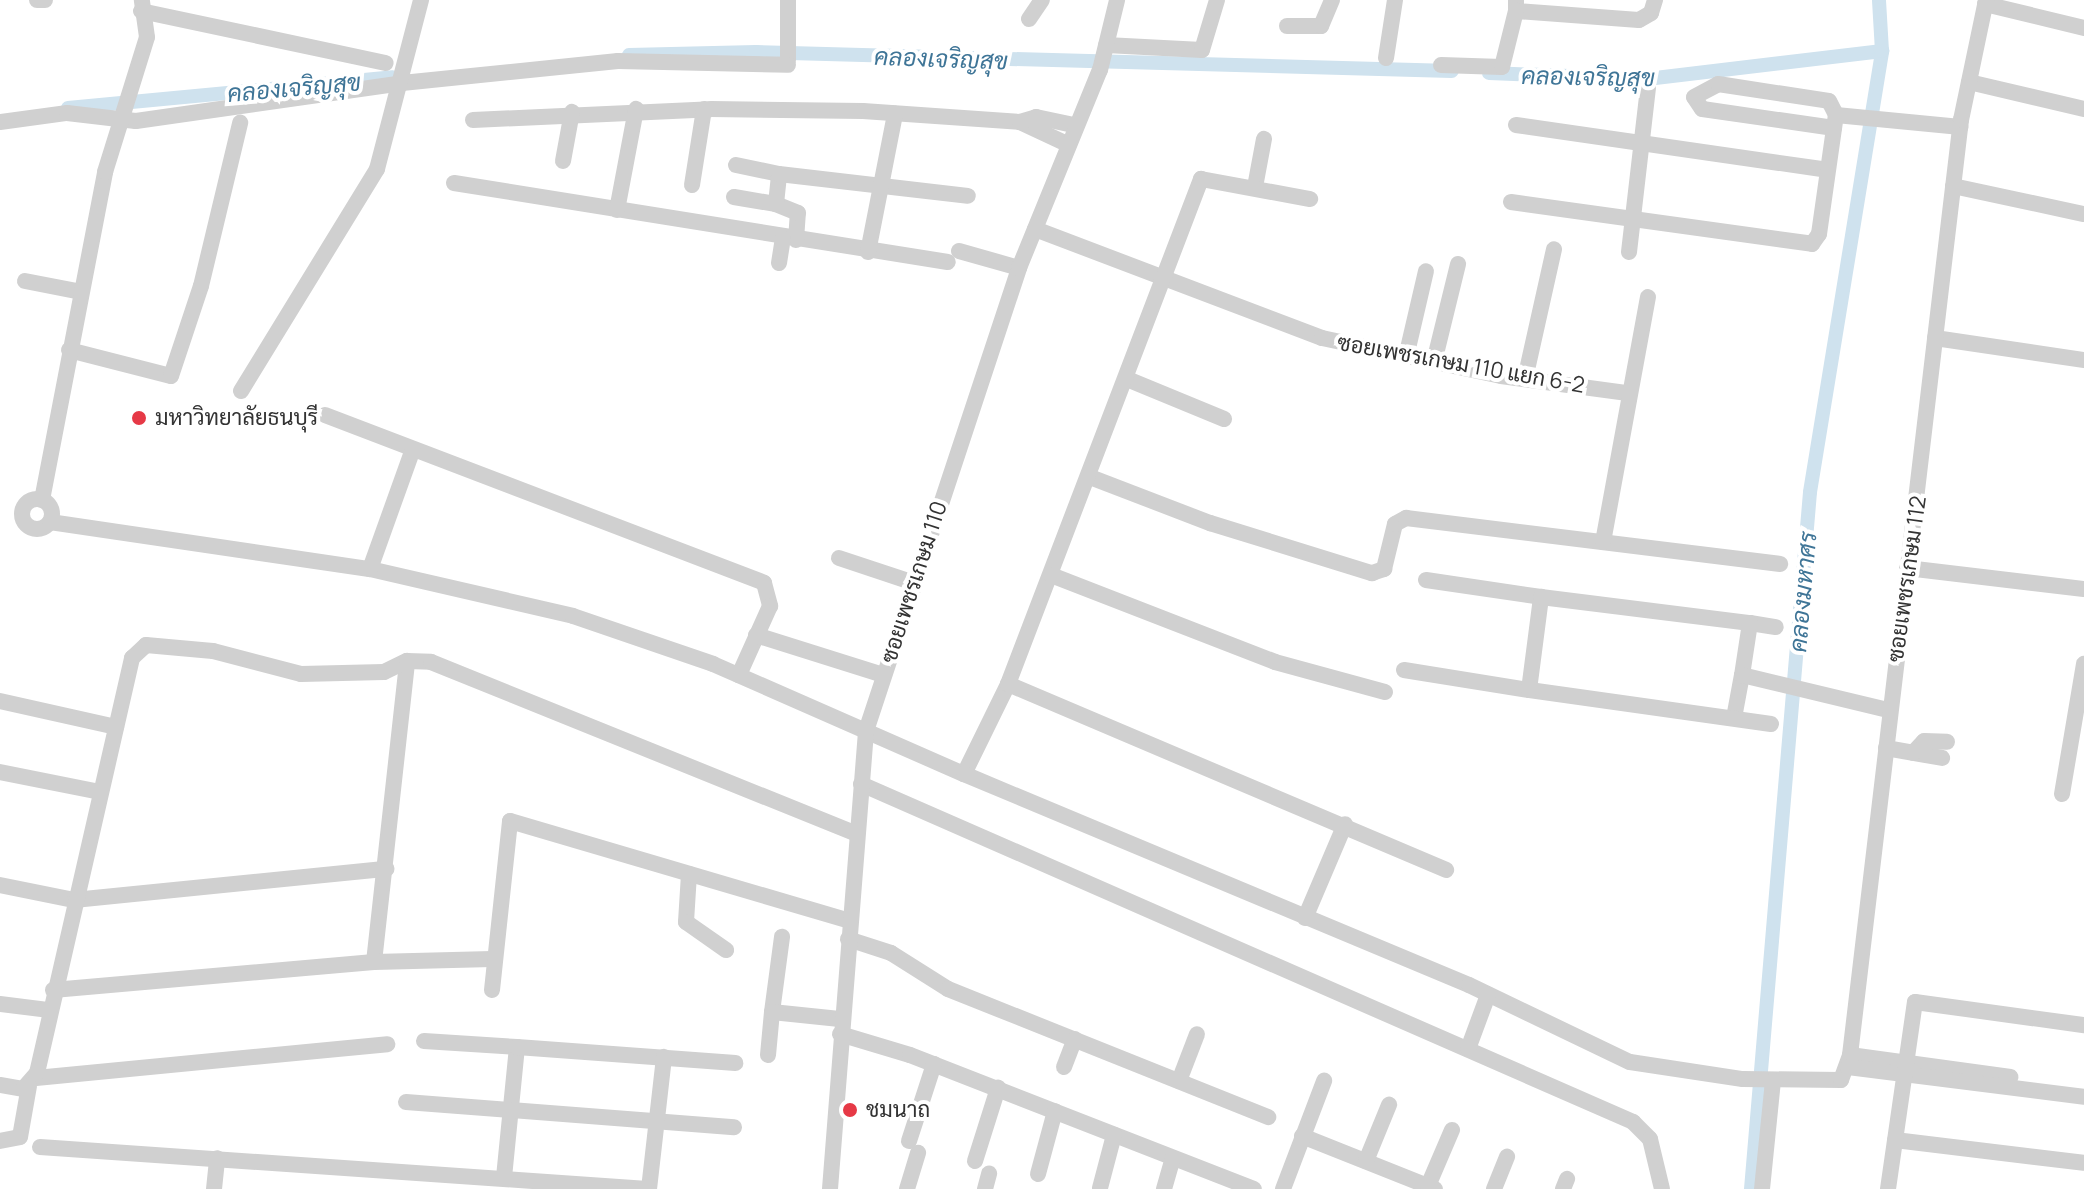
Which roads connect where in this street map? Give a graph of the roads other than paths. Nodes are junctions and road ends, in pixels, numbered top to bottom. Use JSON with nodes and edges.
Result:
{"nodes":[{"id":1,"x":37,"y":0,"type":"edge"},
{"id":2,"x":45,"y":0,"type":"edge"},
{"id":3,"x":421,"y":0,"type":"edge"},
{"id":4,"x":788,"y":0,"type":"edge"},
{"id":5,"x":1042,"y":0,"type":"edge"},
{"id":6,"x":1117,"y":0,"type":"edge"},
{"id":7,"x":1217,"y":0,"type":"edge"},
{"id":8,"x":1332,"y":0,"type":"edge"},
{"id":9,"x":1395,"y":0,"type":"edge"},
{"id":10,"x":1655,"y":0,"type":"edge"},
{"id":11,"x":1986,"y":2,"type":"edge"},
{"id":12,"x":141,"y":5,"type":"edge"},
{"id":13,"x":1516,"y":6,"type":"edge"},
{"id":14,"x":1029,"y":19,"type":"dead end"},
{"id":15,"x":1287,"y":26,"type":"dead end"},
{"id":16,"x":2084,"y":28,"type":"edge"},
{"id":17,"x":1105,"y":49,"type":"junction"},
{"id":18,"x":1386,"y":58,"type":"dead end"},
{"id":19,"x":386,"y":63,"type":"dead end"},
{"id":20,"x":1441,"y":65,"type":"dead end"},
{"id":21,"x":402,"y":80,"type":"junction"},
{"id":22,"x":1969,"y":82,"type":"junction"},
{"id":23,"x":1648,"y":88,"type":"dead end"},
{"id":24,"x":636,"y":109,"type":"junction"},
{"id":25,"x":704,"y":109,"type":"junction"},
{"id":26,"x":2084,"y":109,"type":"edge"},
{"id":27,"x":572,"y":112,"type":"junction"},
{"id":28,"x":895,"y":114,"type":"junction"},
{"id":29,"x":118,"y":119,"type":"junction"},
{"id":30,"x":473,"y":120,"type":"dead end"},
{"id":31,"x":1838,"y":120,"type":"junction"},
{"id":32,"x":0,"y":122,"type":"edge"},
{"id":33,"x":1020,"y":122,"type":"junction"},
{"id":34,"x":240,"y":123,"type":"dead end"},
{"id":35,"x":1075,"y":125,"type":"junction"},
{"id":36,"x":1516,"y":125,"type":"dead end"},
{"id":37,"x":1960,"y":127,"type":"junction"},
{"id":38,"x":1264,"y":139,"type":"dead end"},
{"id":39,"x":1643,"y":142,"type":"junction"},
{"id":40,"x":1067,"y":144,"type":"junction"},
{"id":41,"x":563,"y":161,"type":"dead end"},
{"id":42,"x":736,"y":165,"type":"dead end"},
{"id":43,"x":1827,"y":170,"type":"junction"},
{"id":44,"x":779,"y":174,"type":"junction"},
{"id":45,"x":454,"y":183,"type":"dead end"},
{"id":46,"x":692,"y":185,"type":"dead end"},
{"id":47,"x":1953,"y":186,"type":"junction"},
{"id":48,"x":882,"y":187,"type":"junction"},
{"id":49,"x":1255,"y":187,"type":"junction"},
{"id":50,"x":968,"y":196,"type":"dead end"},
{"id":51,"x":734,"y":197,"type":"dead end"},
{"id":52,"x":1310,"y":199,"type":"dead end"},
{"id":53,"x":1511,"y":202,"type":"dead end"},
{"id":54,"x":776,"y":204,"type":"junction"},
{"id":55,"x":617,"y":210,"type":"junction"},
{"id":56,"x":2084,"y":214,"type":"edge"},
{"id":57,"x":1633,"y":219,"type":"junction"},
{"id":58,"x":1035,"y":229,"type":"junction"},
{"id":59,"x":790,"y":239,"type":"junction"},
{"id":60,"x":1554,"y":249,"type":"dead end"},
{"id":61,"x":868,"y":252,"type":"junction"},
{"id":62,"x":1629,"y":252,"type":"dead end"},
{"id":63,"x":779,"y":263,"type":"dead end"},
{"id":64,"x":1458,"y":264,"type":"dead end"},
{"id":65,"x":1019,"y":268,"type":"junction"},
{"id":66,"x":1426,"y":271,"type":"dead end"},
{"id":67,"x":1161,"y":280,"type":"junction"},
{"id":68,"x":25,"y":281,"type":"dead end"},
{"id":69,"x":81,"y":292,"type":"junction"},
{"id":70,"x":1648,"y":297,"type":"dead end"},
{"id":71,"x":1935,"y":338,"type":"junction"},
{"id":72,"x":69,"y":350,"type":"junction"},
{"id":73,"x":1406,"y":357,"type":"junction"},
{"id":74,"x":2084,"y":360,"type":"edge"},
{"id":75,"x":1434,"y":362,"type":"junction"},
{"id":76,"x":1127,"y":379,"type":"junction"},
{"id":77,"x":1525,"y":379,"type":"junction"},
{"id":78,"x":241,"y":391,"type":"dead end"},
{"id":79,"x":1626,"y":393,"type":"junction"},
{"id":80,"x":325,"y":415,"type":"dead end"},
{"id":81,"x":1224,"y":419,"type":"dead end"},
{"id":82,"x":413,"y":449,"type":"junction"},
{"id":83,"x":1090,"y":477,"type":"junction"},
{"id":84,"x":42,"y":500,"type":"junction"},
{"id":85,"x":50,"y":522,"type":"junction"},
{"id":86,"x":1603,"y":542,"type":"junction"},
{"id":87,"x":839,"y":558,"type":"dead end"},
{"id":88,"x":1780,"y":564,"type":"dead end"},
{"id":89,"x":1907,"y":568,"type":"junction"},
{"id":90,"x":370,"y":569,"type":"junction"},
{"id":91,"x":1051,"y":575,"type":"junction"},
{"id":92,"x":1426,"y":580,"type":"dead end"},
{"id":93,"x":914,"y":583,"type":"junction"},
{"id":94,"x":2084,"y":589,"type":"edge"},
{"id":95,"x":1541,"y":597,"type":"junction"},
{"id":96,"x":1750,"y":623,"type":"junction"},
{"id":97,"x":1776,"y":627,"type":"dead end"},
{"id":98,"x":756,"y":635,"type":"junction"},
{"id":99,"x":407,"y":661,"type":"junction"},
{"id":100,"x":2084,"y":664,"type":"edge"},
{"id":101,"x":1404,"y":670,"type":"dead end"},
{"id":102,"x":739,"y":675,"type":"junction"},
{"id":103,"x":883,"y":675,"type":"junction"},
{"id":104,"x":1742,"y":675,"type":"junction"},
{"id":105,"x":1008,"y":684,"type":"junction"},
{"id":106,"x":1529,"y":690,"type":"junction"},
{"id":107,"x":1385,"y":692,"type":"dead end"},
{"id":108,"x":2081,"y":699,"type":"edge"},
{"id":109,"x":0,"y":701,"type":"edge"},
{"id":110,"x":1888,"y":710,"type":"junction"},
{"id":111,"x":1734,"y":718,"type":"junction"},
{"id":112,"x":1771,"y":724,"type":"dead end"},
{"id":113,"x":116,"y":727,"type":"junction"},
{"id":114,"x":866,"y":731,"type":"junction"},
{"id":115,"x":1886,"y":748,"type":"junction"},
{"id":116,"x":1945,"y":750,"type":"dead end"},
{"id":117,"x":0,"y":772,"type":"edge"},
{"id":118,"x":964,"y":774,"type":"junction"},
{"id":119,"x":861,"y":784,"type":"junction"},
{"id":120,"x":100,"y":792,"type":"junction"},
{"id":121,"x":2062,"y":794,"type":"dead end"},
{"id":122,"x":1345,"y":824,"type":"junction"},
{"id":123,"x":857,"y":834,"type":"junction"},
{"id":124,"x":386,"y":869,"type":"junction"},
{"id":125,"x":1446,"y":870,"type":"dead end"},
{"id":126,"x":689,"y":874,"type":"junction"},
{"id":127,"x":0,"y":885,"type":"edge"},
{"id":128,"x":74,"y":900,"type":"junction"},
{"id":129,"x":1305,"y":918,"type":"junction"},
{"id":130,"x":849,"y":921,"type":"junction"},
{"id":131,"x":782,"y":937,"type":"dead end"},
{"id":132,"x":848,"y":939,"type":"junction"},
{"id":133,"x":726,"y":950,"type":"dead end"},
{"id":134,"x":492,"y":959,"type":"junction"},
{"id":135,"x":374,"y":962,"type":"junction"},
{"id":136,"x":53,"y":990,"type":"junction"},
{"id":137,"x":492,"y":990,"type":"dead end"},
{"id":138,"x":1488,"y":995,"type":"junction"},
{"id":139,"x":0,"y":1004,"type":"edge"},
{"id":140,"x":48,"y":1010,"type":"junction"},
{"id":141,"x":772,"y":1012,"type":"junction"},
{"id":142,"x":2084,"y":1025,"type":"edge"},
{"id":143,"x":840,"y":1026,"type":"junction"},
{"id":144,"x":1197,"y":1034,"type":"dead end"},
{"id":145,"x":1075,"y":1039,"type":"junction"},
{"id":146,"x":424,"y":1041,"type":"dead end"},
{"id":147,"x":387,"y":1044,"type":"dead end"},
{"id":148,"x":517,"y":1047,"type":"junction"},
{"id":149,"x":1468,"y":1049,"type":"junction"},
{"id":150,"x":768,"y":1055,"type":"dead end"},
{"id":151,"x":664,"y":1057,"type":"junction"},
{"id":152,"x":1849,"y":1061,"type":"junction"},
{"id":153,"x":735,"y":1063,"type":"dead end"},
{"id":154,"x":934,"y":1064,"type":"junction"},
{"id":155,"x":1064,"y":1067,"type":"dead end"},
{"id":156,"x":1904,"y":1068,"type":"junction"},
{"id":157,"x":1179,"y":1081,"type":"junction"},
{"id":158,"x":1324,"y":1081,"type":"dead end"},
{"id":159,"x":1768,"y":1081,"type":"junction"},
{"id":160,"x":32,"y":1082,"type":"junction"},
{"id":161,"x":0,"y":1085,"type":"edge"},
{"id":162,"x":2084,"y":1087,"type":"edge"},
{"id":163,"x":998,"y":1088,"type":"junction"},
{"id":164,"x":2084,"y":1097,"type":"edge"},
{"id":165,"x":406,"y":1102,"type":"dead end"},
{"id":166,"x":1389,"y":1105,"type":"dead end"},
{"id":167,"x":511,"y":1109,"type":"junction"},
{"id":168,"x":1055,"y":1111,"type":"junction"},
{"id":169,"x":1268,"y":1117,"type":"dead end"},
{"id":170,"x":655,"y":1120,"type":"junction"},
{"id":171,"x":734,"y":1127,"type":"dead end"},
{"id":172,"x":1452,"y":1130,"type":"dead end"},
{"id":173,"x":1114,"y":1135,"type":"junction"},
{"id":174,"x":1302,"y":1136,"type":"junction"},
{"id":175,"x":1895,"y":1140,"type":"junction"},
{"id":176,"x":0,"y":1141,"type":"edge"},
{"id":177,"x":40,"y":1147,"type":"dead end"},
{"id":178,"x":1507,"y":1157,"type":"dead end"},
{"id":179,"x":217,"y":1158,"type":"junction"},
{"id":180,"x":1173,"y":1158,"type":"junction"},
{"id":181,"x":975,"y":1161,"type":"dead end"},
{"id":182,"x":1366,"y":1161,"type":"junction"},
{"id":183,"x":2084,"y":1163,"type":"edge"},
{"id":184,"x":1038,"y":1174,"type":"dead end"},
{"id":185,"x":504,"y":1178,"type":"junction"},
{"id":186,"x":1230,"y":1185,"type":"edge"},
{"id":187,"x":1100,"y":1188,"type":"edge"},
{"id":188,"x":1432,"y":1188,"type":"edge"},
{"id":189,"x":214,"y":1189,"type":"edge"},
{"id":190,"x":648,"y":1189,"type":"edge"},
{"id":191,"x":830,"y":1189,"type":"edge"},
{"id":192,"x":907,"y":1189,"type":"edge"},
{"id":193,"x":1164,"y":1189,"type":"edge"},
{"id":194,"x":1254,"y":1189,"type":"edge"},
{"id":195,"x":1283,"y":1189,"type":"edge"},
{"id":196,"x":1494,"y":1189,"type":"edge"},
{"id":197,"x":1662,"y":1189,"type":"edge"},
{"id":198,"x":1762,"y":1189,"type":"edge"},
{"id":199,"x":1888,"y":1189,"type":"edge"}],
"edges":[{"from":1,"to":2,"type":"street"},
{"from":3,"to":21,"type":"street"},
{"from":4,"to":21,"type":"street"},
{"from":5,"to":14,"type":"street"},
{"from":6,"to":17,"type":"street","name":"ซอยเพชรเกษม 110"},
{"from":7,"to":17,"type":"street"},
{"from":8,"to":15,"type":"street"},
{"from":9,"to":18,"type":"street"},
{"from":10,"to":13,"type":"street"},
{"from":11,"to":16,"type":"street"},
{"from":11,"to":22,"type":"street","name":"ซอยเพชรเกษม 112"},
{"from":12,"to":19,"type":"street"},
{"from":12,"to":29,"type":"street"},
{"from":13,"to":20,"type":"street"},
{"from":17,"to":35,"type":"street","name":"ซอยเพชรเกษม 110"},
{"from":21,"to":29,"type":"street"},
{"from":21,"to":78,"type":"street"},
{"from":22,"to":26,"type":"street"},
{"from":22,"to":37,"type":"street","name":"ซอยเพชรเกษม 112"},
{"from":23,"to":39,"type":"street"},
{"from":24,"to":25,"type":"street"},
{"from":24,"to":27,"type":"street"},
{"from":24,"to":55,"type":"street"},
{"from":25,"to":28,"type":"street"},
{"from":25,"to":46,"type":"street"},
{"from":27,"to":30,"type":"street"},
{"from":27,"to":41,"type":"street"},
{"from":28,"to":33,"type":"street"},
{"from":28,"to":48,"type":"street"},
{"from":29,"to":32,"type":"street"},
{"from":29,"to":69,"type":"street"},
{"from":31,"to":31,"type":"street"},
{"from":31,"to":37,"type":"street"},
{"from":31,"to":43,"type":"street"},
{"from":33,"to":35,"type":"street"},
{"from":33,"to":40,"type":"street"},
{"from":34,"to":72,"type":"street"},
{"from":35,"to":40,"type":"street","name":"ซอยเพชรเกษม 110"},
{"from":36,"to":39,"type":"street"},
{"from":37,"to":47,"type":"street","name":"ซอยเพชรเกษม 112"},
{"from":38,"to":49,"type":"street"},
{"from":39,"to":43,"type":"street"},
{"from":39,"to":57,"type":"street"},
{"from":40,"to":58,"type":"street","name":"ซอยเพชรเกษม 110"},
{"from":42,"to":44,"type":"street"},
{"from":43,"to":57,"type":"street"},
{"from":44,"to":48,"type":"street"},
{"from":44,"to":54,"type":"street"},
{"from":45,"to":55,"type":"street"},
{"from":47,"to":56,"type":"street"},
{"from":47,"to":71,"type":"street","name":"ซอยเพชรเกษม 112"},
{"from":48,"to":50,"type":"street"},
{"from":48,"to":61,"type":"street"},
{"from":49,"to":52,"type":"street"},
{"from":49,"to":67,"type":"street"},
{"from":51,"to":54,"type":"street"},
{"from":53,"to":57,"type":"street"},
{"from":54,"to":59,"type":"street"},
{"from":55,"to":59,"type":"street"},
{"from":57,"to":62,"type":"street"},
{"from":58,"to":65,"type":"street","name":"ซอยเพชรเกษม 110"},
{"from":58,"to":67,"type":"street","name":"ซอยเพชรเกษม 110 แยก 6-2"},
{"from":59,"to":61,"type":"street"},
{"from":59,"to":63,"type":"street"},
{"from":60,"to":77,"type":"street"},
{"from":61,"to":65,"type":"street"},
{"from":64,"to":75,"type":"street"},
{"from":65,"to":93,"type":"street","name":"ซอยเพชรเกษม 110"},
{"from":66,"to":73,"type":"street"},
{"from":67,"to":73,"type":"street","name":"ซอยเพชรเกษม 110 แยก 6-2"},
{"from":67,"to":76,"type":"street"},
{"from":68,"to":69,"type":"street"},
{"from":69,"to":72,"type":"street"},
{"from":70,"to":79,"type":"street"},
{"from":71,"to":74,"type":"street"},
{"from":71,"to":89,"type":"street","name":"ซอยเพชรเกษม 112"},
{"from":72,"to":84,"type":"street"},
{"from":73,"to":75,"type":"street","name":"ซอยเพชรเกษม 110 แยก 6-2"},
{"from":75,"to":77,"type":"street","name":"ซอยเพชรเกษม 110 แยก 6-2"},
{"from":76,"to":81,"type":"street"},
{"from":76,"to":83,"type":"street"},
{"from":77,"to":79,"type":"street","name":"ซอยเพชรเกษม 110 แยก 6-2"},
{"from":79,"to":86,"type":"street"},
{"from":80,"to":82,"type":"street"},
{"from":82,"to":90,"type":"street"},
{"from":82,"to":98,"type":"street"},
{"from":83,"to":86,"type":"street"},
{"from":83,"to":91,"type":"street"},
{"from":84,"to":85,"type":"street"},
{"from":84,"to":85,"type":"street"},
{"from":85,"to":90,"type":"street"},
{"from":86,"to":88,"type":"street"},
{"from":87,"to":93,"type":"street"},
{"from":89,"to":94,"type":"street"},
{"from":89,"to":110,"type":"street","name":"ซอยเพชรเกษม 112"},
{"from":90,"to":102,"type":"street"},
{"from":91,"to":105,"type":"street"},
{"from":91,"to":107,"type":"street"},
{"from":92,"to":95,"type":"street"},
{"from":93,"to":103,"type":"street","name":"ซอยเพชรเกษม 110"},
{"from":95,"to":96,"type":"street"},
{"from":95,"to":106,"type":"street"},
{"from":96,"to":97,"type":"street"},
{"from":96,"to":104,"type":"street"},
{"from":98,"to":102,"type":"street"},
{"from":98,"to":103,"type":"street"},
{"from":99,"to":113,"type":"street"},
{"from":99,"to":123,"type":"street"},
{"from":99,"to":124,"type":"street"},
{"from":100,"to":108,"type":"street"},
{"from":101,"to":106,"type":"street"},
{"from":102,"to":114,"type":"street"},
{"from":103,"to":114,"type":"street","name":"ซอยเพชรเกษม 110"},
{"from":104,"to":110,"type":"street"},
{"from":104,"to":111,"type":"street"},
{"from":105,"to":118,"type":"street"},
{"from":105,"to":122,"type":"street"},
{"from":106,"to":111,"type":"street"},
{"from":108,"to":121,"type":"street"},
{"from":109,"to":113,"type":"street"},
{"from":110,"to":115,"type":"street","name":"ซอยเพชรเกษม 112"},
{"from":111,"to":112,"type":"street"},
{"from":113,"to":120,"type":"street"},
{"from":114,"to":118,"type":"street"},
{"from":114,"to":119,"type":"street","name":"ซอยเพชรเกษม 110"},
{"from":115,"to":116,"type":"street"},
{"from":115,"to":152,"type":"street","name":"ซอยเพชรเกษม 112"},
{"from":117,"to":120,"type":"street"},
{"from":118,"to":129,"type":"street"},
{"from":119,"to":123,"type":"street","name":"ซอยเพชรเกษม 110"},
{"from":119,"to":149,"type":"street"},
{"from":120,"to":128,"type":"street"},
{"from":122,"to":125,"type":"street"},
{"from":122,"to":129,"type":"street"},
{"from":123,"to":130,"type":"street","name":"ซอยเพชรเกษม 110"},
{"from":124,"to":128,"type":"street"},
{"from":124,"to":135,"type":"street"},
{"from":126,"to":130,"type":"street"},
{"from":126,"to":133,"type":"street"},
{"from":126,"to":134,"type":"street"},
{"from":127,"to":128,"type":"street"},
{"from":128,"to":136,"type":"street"},
{"from":129,"to":138,"type":"street"},
{"from":130,"to":132,"type":"street","name":"ซอยเพชรเกษม 110"},
{"from":131,"to":141,"type":"street"},
{"from":132,"to":143,"type":"street","name":"ซอยเพชรเกษม 110"},
{"from":132,"to":145,"type":"street"},
{"from":134,"to":135,"type":"street"},
{"from":134,"to":137,"type":"street"},
{"from":135,"to":136,"type":"street"},
{"from":136,"to":140,"type":"street"},
{"from":138,"to":149,"type":"street"},
{"from":138,"to":159,"type":"street"},
{"from":139,"to":140,"type":"street"},
{"from":140,"to":160,"type":"street"},
{"from":141,"to":143,"type":"street"},
{"from":141,"to":150,"type":"street"},
{"from":142,"to":156,"type":"street"},
{"from":143,"to":154,"type":"street"},
{"from":143,"to":191,"type":"street","name":"ซอยเพชรเกษม 110"},
{"from":144,"to":157,"type":"street"},
{"from":145,"to":155,"type":"street"},
{"from":145,"to":157,"type":"street"},
{"from":146,"to":148,"type":"street"},
{"from":147,"to":160,"type":"street"},
{"from":148,"to":151,"type":"street"},
{"from":148,"to":167,"type":"street"},
{"from":149,"to":197,"type":"street"},
{"from":151,"to":153,"type":"street"},
{"from":151,"to":170,"type":"street"},
{"from":152,"to":156,"type":"street"},
{"from":152,"to":159,"type":"street"},
{"from":154,"to":163,"type":"street"},
{"from":154,"to":192,"type":"street"},
{"from":156,"to":162,"type":"street"},
{"from":156,"to":164,"type":"street"},
{"from":156,"to":175,"type":"street"},
{"from":157,"to":169,"type":"street"},
{"from":158,"to":174,"type":"street"},
{"from":159,"to":198,"type":"street"},
{"from":160,"to":161,"type":"street"},
{"from":160,"to":176,"type":"street"},
{"from":163,"to":168,"type":"street"},
{"from":163,"to":181,"type":"street"},
{"from":165,"to":167,"type":"street"},
{"from":166,"to":182,"type":"street"},
{"from":167,"to":170,"type":"street"},
{"from":167,"to":185,"type":"street"},
{"from":168,"to":173,"type":"street"},
{"from":168,"to":184,"type":"street"},
{"from":170,"to":171,"type":"street"},
{"from":170,"to":190,"type":"street"},
{"from":172,"to":188,"type":"street"},
{"from":173,"to":180,"type":"street"},
{"from":173,"to":187,"type":"street"},
{"from":174,"to":182,"type":"street"},
{"from":174,"to":195,"type":"street"},
{"from":175,"to":183,"type":"street"},
{"from":175,"to":199,"type":"street"},
{"from":177,"to":179,"type":"street"},
{"from":178,"to":196,"type":"street"},
{"from":179,"to":185,"type":"street"},
{"from":179,"to":189,"type":"street"},
{"from":180,"to":186,"type":"street"},
{"from":180,"to":193,"type":"street"},
{"from":182,"to":188,"type":"street"},
{"from":185,"to":190,"type":"street"},
{"from":186,"to":194,"type":"street"}]}
